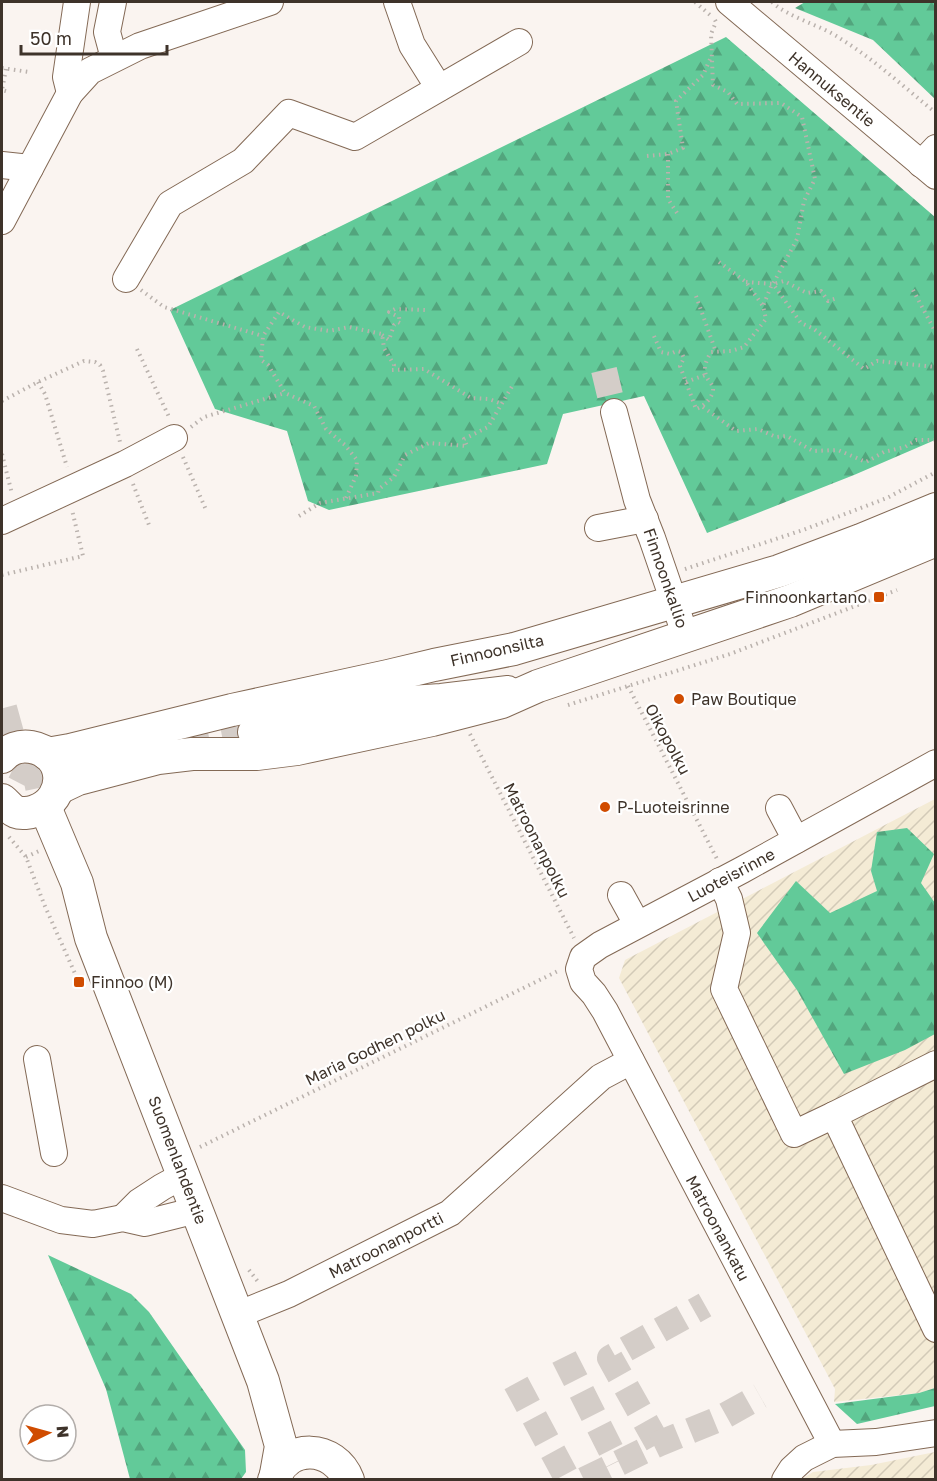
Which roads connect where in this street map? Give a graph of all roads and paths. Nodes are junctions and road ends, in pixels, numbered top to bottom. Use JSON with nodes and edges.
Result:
{"nodes":[{"id":1,"x":77,"y":2,"type":"edge"},
{"id":2,"x":113,"y":2,"type":"edge"},
{"id":3,"x":270,"y":2,"type":"edge"},
{"id":4,"x":397,"y":2,"type":"edge"},
{"id":5,"x":695,"y":2,"type":"edge"},
{"id":6,"x":729,"y":2,"type":"edge"},
{"id":7,"x":772,"y":2,"type":"edge"},
{"id":8,"x":519,"y":42,"type":"dead end"},
{"id":9,"x":712,"y":56,"type":"junction"},
{"id":10,"x":114,"y":58,"type":"junction"},
{"id":11,"x":4,"y":69,"type":"edge"},
{"id":12,"x":29,"y":72,"type":"dead end"},
{"id":13,"x":439,"y":88,"type":"junction"},
{"id":14,"x":9,"y":92,"type":"dead end"},
{"id":15,"x":70,"y":93,"type":"junction"},
{"id":16,"x":936,"y":113,"type":"edge"},
{"id":17,"x":668,"y":154,"type":"junction"},
{"id":18,"x":647,"y":156,"type":"dead end"},
{"id":19,"x":931,"y":163,"type":"edge"},
{"id":20,"x":2,"y":165,"type":"edge"},
{"id":21,"x":30,"y":168,"type":"junction"},
{"id":22,"x":679,"y":216,"type":"dead end"},
{"id":23,"x":2,"y":221,"type":"edge"},
{"id":24,"x":719,"y":262,"type":"dead end"},
{"id":25,"x":126,"y":279,"type":"joint"},
{"id":26,"x":746,"y":282,"type":"junction"},
{"id":27,"x":772,"y":284,"type":"junction"},
{"id":28,"x":913,"y":290,"type":"dead end"},
{"id":29,"x":696,"y":296,"type":"dead end"},
{"id":30,"x":837,"y":298,"type":"dead end"},
{"id":31,"x":763,"y":306,"type":"junction"},
{"id":32,"x":426,"y":310,"type":"dead end"},
{"id":33,"x":936,"y":333,"type":"edge"},
{"id":34,"x":382,"y":334,"type":"junction"},
{"id":35,"x":263,"y":336,"type":"junction"},
{"id":36,"x":654,"y":336,"type":"dead end"},
{"id":37,"x":137,"y":349,"type":"dead end"},
{"id":38,"x":716,"y":352,"type":"junction"},
{"id":39,"x":936,"y":367,"type":"edge"},
{"id":40,"x":705,"y":375,"type":"junction"},
{"id":41,"x":38,"y":382,"type":"junction"},
{"id":42,"x":686,"y":382,"type":"junction"},
{"id":43,"x":514,"y":383,"type":"dead end"},
{"id":44,"x":285,"y":393,"type":"junction"},
{"id":45,"x":2,"y":401,"type":"edge"},
{"id":46,"x":502,"y":404,"type":"junction"},
{"id":47,"x":703,"y":407,"type":"junction"},
{"id":48,"x":614,"y":412,"type":"tunnel mouth"},
{"id":49,"x":204,"y":417,"type":"dead end"},
{"id":50,"x":174,"y":438,"type":"junction"},
{"id":51,"x":936,"y":440,"type":"edge"},
{"id":52,"x":2,"y":454,"type":"edge"},
{"id":53,"x":125,"y":464,"type":"junction"},
{"id":54,"x":936,"y":472,"type":"edge"},
{"id":55,"x":69,"y":490,"type":"junction"},
{"id":56,"x":346,"y":498,"type":"junction"},
{"id":57,"x":936,"y":509,"type":"edge"},
{"id":58,"x":207,"y":512,"type":"dead end"},
{"id":59,"x":299,"y":516,"type":"dead end"},
{"id":60,"x":9,"y":517,"type":"edge"},
{"id":61,"x":645,"y":519,"type":"junction"},
{"id":62,"x":149,"y":525,"type":"dead end"},
{"id":63,"x":598,"y":528,"type":"dead end"},
{"id":64,"x":936,"y":540,"type":"edge"},
{"id":65,"x":2,"y":575,"type":"edge"},
{"id":66,"x":670,"y":589,"type":"junction"},
{"id":67,"x":897,"y":590,"type":"dead end"},
{"id":68,"x":686,"y":637,"type":"junction"},
{"id":69,"x":514,"y":649,"type":"junction"},
{"id":70,"x":730,"y":654,"type":"dead end"},
{"id":71,"x":538,"y":686,"type":"junction"},
{"id":72,"x":628,"y":686,"type":"dead end"},
{"id":73,"x":410,"y":699,"type":"junction"},
{"id":74,"x":251,"y":732,"type":"tunnel mouth"},
{"id":75,"x":469,"y":733,"type":"dead end"},
{"id":76,"x":47,"y":754,"type":"junction"},
{"id":77,"x":2,"y":756,"type":"edge"},
{"id":78,"x":936,"y":763,"type":"edge"},
{"id":79,"x":25,"y":808,"type":"edge"},
{"id":80,"x":779,"y":808,"type":"dead end"},
{"id":81,"x":796,"y":840,"type":"junction"},
{"id":82,"x":26,"y":857,"type":"dead end"},
{"id":83,"x":720,"y":874,"type":"junction"},
{"id":84,"x":621,"y":895,"type":"dead end"},
{"id":85,"x":637,"y":924,"type":"junction"},
{"id":86,"x":572,"y":963,"type":"junction"},
{"id":87,"x":37,"y":1059,"type":"dead end"},
{"id":88,"x":631,"y":1061,"type":"junction"},
{"id":89,"x":933,"y":1073,"type":"edge"},
{"id":90,"x":834,"y":1115,"type":"junction"},
{"id":91,"x":200,"y":1147,"type":"dead end"},
{"id":92,"x":54,"y":1153,"type":"dead end"},
{"id":93,"x":184,"y":1175,"type":"junction"},
{"id":94,"x":2,"y":1198,"type":"edge"},
{"id":95,"x":197,"y":1210,"type":"junction"},
{"id":96,"x":123,"y":1218,"type":"junction"},
{"id":97,"x":237,"y":1315,"type":"junction"},
{"id":98,"x":936,"y":1329,"type":"edge"},
{"id":99,"x":263,"y":1382,"type":"junction"},
{"id":100,"x":936,"y":1433,"type":"edge"},
{"id":101,"x":832,"y":1444,"type":"junction"},
{"id":102,"x":311,"y":1452,"type":"junction"},
{"id":103,"x":275,"y":1477,"type":"edge"},
{"id":104,"x":348,"y":1479,"type":"edge"},
{"id":105,"x":785,"y":1479,"type":"edge"}],
"edges":[{"from":1,"to":15,"type":"street"},
{"from":2,"to":10,"type":"street"},
{"from":3,"to":10,"type":"street"},
{"from":4,"to":13,"type":"street"},
{"from":5,"to":9,"type":"path"},
{"from":6,"to":19,"type":"street","name":"Hannuksentie"},
{"from":7,"to":16,"type":"path"},
{"from":8,"to":13,"type":"street"},
{"from":9,"to":17,"type":"path"},
{"from":9,"to":27,"type":"path"},
{"from":10,"to":15,"type":"street"},
{"from":11,"to":12,"type":"path"},
{"from":11,"to":14,"type":"path"},
{"from":13,"to":25,"type":"street"},
{"from":15,"to":21,"type":"street"},
{"from":17,"to":18,"type":"path"},
{"from":17,"to":22,"type":"path"},
{"from":20,"to":21,"type":"street"},
{"from":21,"to":23,"type":"street"},
{"from":24,"to":26,"type":"path"},
{"from":25,"to":35,"type":"path"},
{"from":26,"to":27,"type":"path"},
{"from":26,"to":31,"type":"path"},
{"from":27,"to":30,"type":"path"},
{"from":27,"to":31,"type":"path"},
{"from":27,"to":39,"type":"path"},
{"from":28,"to":33,"type":"path"},
{"from":29,"to":38,"type":"path"},
{"from":31,"to":38,"type":"path"},
{"from":32,"to":34,"type":"path"},
{"from":34,"to":35,"type":"path"},
{"from":34,"to":46,"type":"path"},
{"from":35,"to":44,"type":"path"},
{"from":36,"to":42,"type":"path"},
{"from":37,"to":50,"type":"path"},
{"from":38,"to":40,"type":"path"},
{"from":40,"to":42,"type":"path"},
{"from":40,"to":47,"type":"path"},
{"from":41,"to":45,"type":"path"},
{"from":41,"to":53,"type":"path"},
{"from":41,"to":55,"type":"path"},
{"from":42,"to":47,"type":"path"},
{"from":43,"to":46,"type":"path"},
{"from":44,"to":49,"type":"path"},
{"from":44,"to":56,"type":"path"},
{"from":46,"to":56,"type":"path"},
{"from":47,"to":51,"type":"path"},
{"from":48,"to":61,"type":"street","name":"Finnoonkallio"},
{"from":50,"to":53,"type":"street"},
{"from":50,"to":58,"type":"path"},
{"from":52,"to":60,"type":"path"},
{"from":53,"to":55,"type":"street"},
{"from":53,"to":62,"type":"path"},
{"from":54,"to":66,"type":"path"},
{"from":55,"to":60,"type":"street"},
{"from":55,"to":65,"type":"path"},
{"from":56,"to":59,"type":"path"},
{"from":57,"to":66,"type":"main road","name":"Finnoonsilta"},
{"from":61,"to":63,"type":"street"},
{"from":61,"to":66,"type":"street","name":"Finnoonkallio"},
{"from":64,"to":68,"type":"main road"},
{"from":66,"to":68,"type":"street","name":"Finnoonkallio"},
{"from":66,"to":69,"type":"main road","name":"Finnoonsilta"},
{"from":67,"to":70,"type":"path"},
{"from":68,"to":71,"type":"main road"},
{"from":69,"to":73,"type":"street"},
{"from":69,"to":76,"type":"main road","name":"Finnoonsilta"},
{"from":71,"to":73,"type":"street"},
{"from":71,"to":79,"type":"main road"},
{"from":72,"to":83,"type":"path","name":"Oikopolku"},
{"from":73,"to":74,"type":"street"},
{"from":75,"to":86,"type":"path","name":"Matroonanpolku"},
{"from":76,"to":77,"type":"main road"},
{"from":76,"to":79,"type":"main road"},
{"from":78,"to":81,"type":"street","name":"Luoteisrinne"},
{"from":79,"to":82,"type":"path"},
{"from":79,"to":93,"type":"main road","name":"Suomenlahdentie"},
{"from":80,"to":81,"type":"street"},
{"from":81,"to":83,"type":"street","name":"Luoteisrinne"},
{"from":83,"to":85,"type":"street","name":"Luoteisrinne"},
{"from":83,"to":90,"type":"street"},
{"from":84,"to":85,"type":"street"},
{"from":85,"to":86,"type":"street","name":"Luoteisrinne"},
{"from":86,"to":88,"type":"street","name":"Matroonankatu"},
{"from":86,"to":91,"type":"path","name":"Maria Godhen polku"},
{"from":87,"to":92,"type":"street"},
{"from":88,"to":97,"type":"street","name":"Matroonanportti"},
{"from":88,"to":101,"type":"street","name":"Matroonankatu"},
{"from":89,"to":90,"type":"street"},
{"from":90,"to":98,"type":"street"},
{"from":93,"to":95,"type":"main road","name":"Suomenlahdentie"},
{"from":93,"to":96,"type":"street"},
{"from":94,"to":96,"type":"street"},
{"from":95,"to":96,"type":"street"},
{"from":95,"to":97,"type":"main road","name":"Suomenlahdentie"},
{"from":97,"to":99,"type":"main road","name":"Suomenlahdentie"},
{"from":99,"to":102,"type":"main road","name":"Suomenlahdentie"},
{"from":99,"to":103,"type":"main road","name":"Suomenlahdentie"},
{"from":100,"to":101,"type":"street"},
{"from":101,"to":105,"type":"street"},
{"from":102,"to":103,"type":"main road"},
{"from":102,"to":104,"type":"main road"}]}
